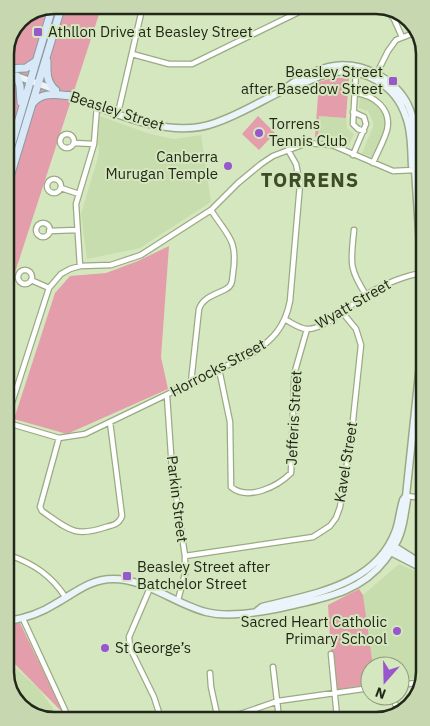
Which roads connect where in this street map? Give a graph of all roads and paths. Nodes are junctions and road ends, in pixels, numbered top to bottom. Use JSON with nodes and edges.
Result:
{"nodes":[{"id":1,"x":50,"y":14,"type":"edge"},
{"id":2,"x":59,"y":14,"type":"edge"},
{"id":3,"x":141,"y":14,"type":"edge"},
{"id":4,"x":290,"y":14,"type":"edge"},
{"id":5,"x":394,"y":19,"type":"edge"},
{"id":6,"x":411,"y":34,"type":"edge"},
{"id":7,"x":402,"y":37,"type":"junction"},
{"id":8,"x":47,"y":54,"type":"junction"},
{"id":9,"x":132,"y":54,"type":"junction"},
{"id":10,"x":36,"y":61,"type":"junction"},
{"id":11,"x":14,"y":69,"type":"edge"},
{"id":12,"x":356,"y":70,"type":"junction"},
{"id":13,"x":16,"y":76,"type":"joint"},
{"id":14,"x":375,"y":76,"type":"junction"},
{"id":15,"x":30,"y":81,"type":"junction"},
{"id":16,"x":38,"y":84,"type":"junction"},
{"id":17,"x":55,"y":90,"type":"junction"},
{"id":18,"x":356,"y":93,"type":"junction"},
{"id":19,"x":72,"y":96,"type":"junction"},
{"id":20,"x":32,"y":103,"type":"junction"},
{"id":21,"x":97,"y":106,"type":"junction"},
{"id":22,"x":353,"y":112,"type":"junction"},
{"id":23,"x":118,"y":113,"type":"junction"},
{"id":24,"x":20,"y":115,"type":"junction"},
{"id":25,"x":364,"y":131,"type":"junction"},
{"id":26,"x":14,"y":136,"type":"edge"},
{"id":27,"x":74,"y":143,"type":"dead end"},
{"id":28,"x":94,"y":144,"type":"junction"},
{"id":29,"x":416,"y":147,"type":"edge"},
{"id":30,"x":288,"y":150,"type":"junction"},
{"id":31,"x":353,"y":155,"type":"junction"},
{"id":32,"x":14,"y":163,"type":"edge"},
{"id":33,"x":373,"y":163,"type":"junction"},
{"id":34,"x":415,"y":170,"type":"joint"},
{"id":35,"x":416,"y":185,"type":"edge"},
{"id":36,"x":61,"y":188,"type":"dead end"},
{"id":37,"x":79,"y":194,"type":"junction"},
{"id":38,"x":211,"y":210,"type":"junction"},
{"id":39,"x":77,"y":230,"type":"junction"},
{"id":40,"x":354,"y":230,"type":"dead end"},
{"id":41,"x":49,"y":231,"type":"dead end"},
{"id":42,"x":80,"y":266,"type":"junction"},
{"id":43,"x":416,"y":275,"type":"edge"},
{"id":44,"x":31,"y":280,"type":"dead end"},
{"id":45,"x":49,"y":288,"type":"junction"},
{"id":46,"x":366,"y":295,"type":"junction"},
{"id":47,"x":342,"y":312,"type":"junction"},
{"id":48,"x":286,"y":320,"type":"junction"},
{"id":49,"x":307,"y":329,"type":"junction"},
{"id":50,"x":219,"y":369,"type":"junction"},
{"id":51,"x":191,"y":382,"type":"junction"},
{"id":52,"x":14,"y":396,"type":"edge"},
{"id":53,"x":166,"y":396,"type":"junction"},
{"id":54,"x":416,"y":402,"type":"edge"},
{"id":55,"x":110,"y":422,"type":"junction"},
{"id":56,"x":14,"y":425,"type":"edge"},
{"id":57,"x":59,"y":438,"type":"junction"},
{"id":58,"x":406,"y":496,"type":"junction"},
{"id":59,"x":416,"y":497,"type":"edge"},
{"id":60,"x":390,"y":548,"type":"junction"},
{"id":61,"x":185,"y":556,"type":"junction"},
{"id":62,"x":14,"y":557,"type":"edge"},
{"id":63,"x":416,"y":561,"type":"edge"},
{"id":64,"x":150,"y":588,"type":"junction"},
{"id":65,"x":66,"y":598,"type":"junction"},
{"id":66,"x":178,"y":600,"type":"junction"},
{"id":67,"x":23,"y":618,"type":"junction"},
{"id":68,"x":14,"y":620,"type":"edge"},
{"id":69,"x":331,"y":654,"type":"dead end"},
{"id":70,"x":273,"y":667,"type":"dead end"},
{"id":71,"x":210,"y":673,"type":"dead end"},
{"id":72,"x":360,"y":689,"type":"edge"},
{"id":73,"x":335,"y":693,"type":"junction"},
{"id":74,"x":278,"y":701,"type":"junction"},
{"id":75,"x":66,"y":712,"type":"edge"},
{"id":76,"x":159,"y":712,"type":"edge"},
{"id":77,"x":216,"y":712,"type":"edge"},
{"id":78,"x":246,"y":712,"type":"edge"},
{"id":79,"x":279,"y":712,"type":"edge"},
{"id":80,"x":337,"y":712,"type":"edge"}],
"edges":[{"from":1,"to":10,"type":"main road"},
{"from":2,"to":8,"type":"main road"},
{"from":3,"to":9,"type":"street"},
{"from":4,"to":9,"type":"street"},
{"from":5,"to":7,"type":"street"},
{"from":6,"to":7,"type":"street"},
{"from":7,"to":14,"type":"street"},
{"from":8,"to":16,"type":"main road"},
{"from":8,"to":17,"type":"main road"},
{"from":9,"to":23,"type":"street"},
{"from":10,"to":11,"type":"main road"},
{"from":10,"to":15,"type":"main road"},
{"from":12,"to":14,"type":"main road","name":"Beasley Street"},
{"from":12,"to":18,"type":"street"},
{"from":12,"to":23,"type":"main road","name":"Beasley Street"},
{"from":13,"to":15,"type":"main road","name":"Beasley Street"},
{"from":13,"to":24,"type":"main road"},
{"from":14,"to":29,"type":"main road","name":"Beasley Street"},
{"from":15,"to":16,"type":"main road","name":"Beasley Street"},
{"from":15,"to":24,"type":"main road"},
{"from":16,"to":17,"type":"main road","name":"Beasley Street"},
{"from":16,"to":20,"type":"main road"},
{"from":17,"to":19,"type":"main road","name":"Beasley Street"},
{"from":18,"to":22,"type":"street"},
{"from":18,"to":33,"type":"street"},
{"from":19,"to":20,"type":"main road"},
{"from":19,"to":21,"type":"main road","name":"Beasley Street"},
{"from":20,"to":32,"type":"main road"},
{"from":21,"to":23,"type":"main road","name":"Beasley Street"},
{"from":21,"to":28,"type":"street"},
{"from":22,"to":25,"type":"street"},
{"from":22,"to":25,"type":"street"},
{"from":24,"to":26,"type":"main road"},
{"from":25,"to":31,"type":"street"},
{"from":27,"to":28,"type":"street"},
{"from":28,"to":37,"type":"street"},
{"from":30,"to":31,"type":"street"},
{"from":30,"to":38,"type":"street"},
{"from":30,"to":48,"type":"street","name":"Horrocks Street"},
{"from":31,"to":33,"type":"street"},
{"from":33,"to":34,"type":"street"},
{"from":34,"to":35,"type":"main road","name":"Beasley Street"},
{"from":36,"to":37,"type":"street"},
{"from":37,"to":39,"type":"street"},
{"from":38,"to":42,"type":"street"},
{"from":38,"to":51,"type":"street"},
{"from":39,"to":41,"type":"street"},
{"from":39,"to":42,"type":"street"},
{"from":40,"to":46,"type":"street"},
{"from":42,"to":45,"type":"street"},
{"from":43,"to":46,"type":"street","name":"Wyatt Street"},
{"from":44,"to":45,"type":"street"},
{"from":45,"to":52,"type":"street"},
{"from":46,"to":47,"type":"street","name":"Wyatt Street"},
{"from":47,"to":49,"type":"street","name":"Wyatt Street"},
{"from":47,"to":61,"type":"street","name":"Kavel Street"},
{"from":48,"to":49,"type":"street","name":"Wyatt Street"},
{"from":48,"to":50,"type":"street","name":"Horrocks Street"},
{"from":49,"to":50,"type":"street","name":"Jefferis Street"},
{"from":50,"to":51,"type":"street","name":"Horrocks Street"},
{"from":51,"to":53,"type":"street","name":"Horrocks Street"},
{"from":53,"to":55,"type":"street","name":"Horrocks Street"},
{"from":53,"to":61,"type":"street","name":"Parkin Street"},
{"from":54,"to":58,"type":"main road"},
{"from":55,"to":57,"type":"street","name":"Horrocks Street"},
{"from":55,"to":57,"type":"street"},
{"from":56,"to":57,"type":"street","name":"Horrocks Street"},
{"from":58,"to":59,"type":"street"},
{"from":58,"to":60,"type":"main road"},
{"from":60,"to":63,"type":"main road"},
{"from":60,"to":66,"type":"main road"},
{"from":61,"to":66,"type":"street","name":"Parkin Street"},
{"from":62,"to":65,"type":"street"},
{"from":64,"to":65,"type":"main road"},
{"from":64,"to":66,"type":"main road"},
{"from":64,"to":76,"type":"street"},
{"from":65,"to":67,"type":"main road"},
{"from":67,"to":68,"type":"main road"},
{"from":67,"to":75,"type":"street"},
{"from":69,"to":73,"type":"street"},
{"from":70,"to":74,"type":"street"},
{"from":71,"to":77,"type":"street"},
{"from":72,"to":73,"type":"street"},
{"from":73,"to":74,"type":"street"},
{"from":73,"to":80,"type":"street"},
{"from":74,"to":78,"type":"street"},
{"from":74,"to":79,"type":"street"}]}
